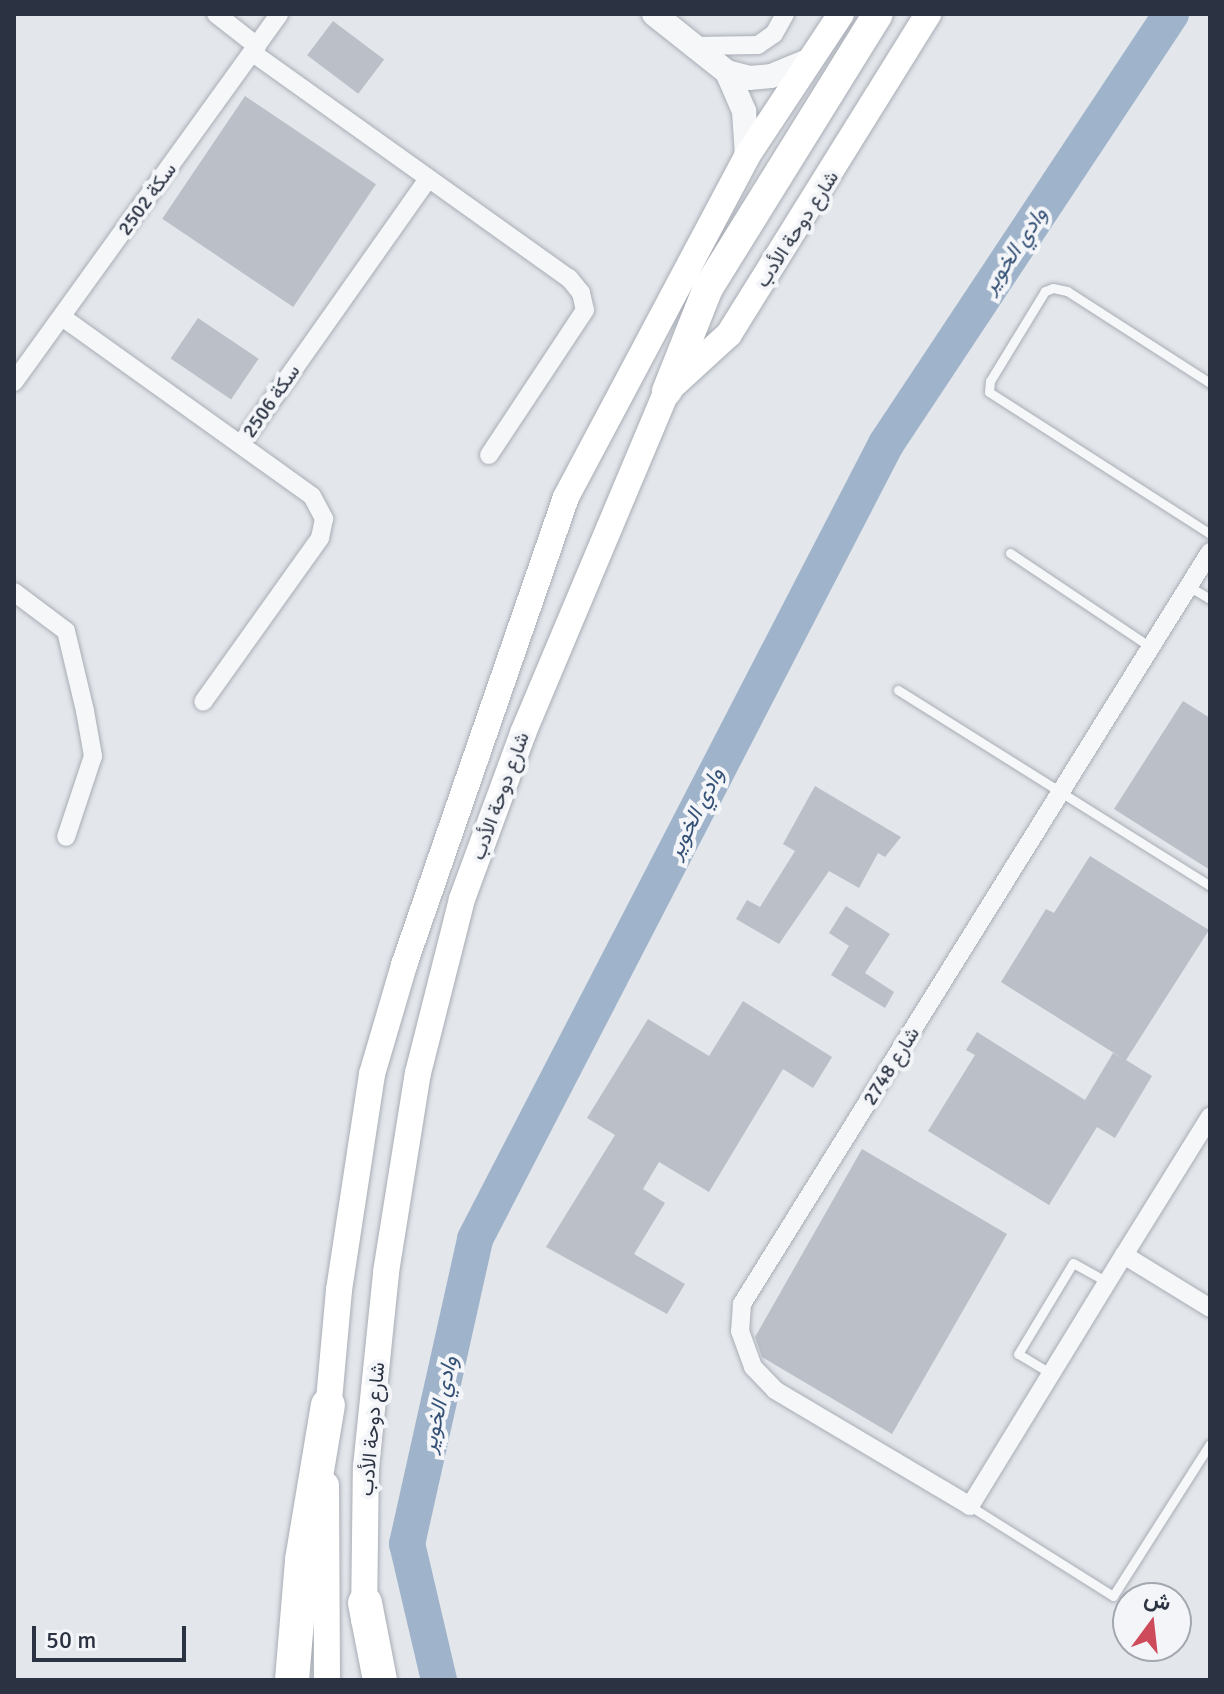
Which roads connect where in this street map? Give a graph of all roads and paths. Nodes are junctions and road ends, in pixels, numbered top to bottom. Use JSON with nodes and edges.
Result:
{"nodes":[{"id":1,"x":216,"y":14,"type":"edge"},
{"id":2,"x":279,"y":14,"type":"edge"},
{"id":3,"x":654,"y":14,"type":"edge"},
{"id":4,"x":785,"y":14,"type":"edge"},
{"id":5,"x":841,"y":14,"type":"edge"},
{"id":6,"x":878,"y":14,"type":"edge"},
{"id":7,"x":928,"y":14,"type":"edge"},
{"id":8,"x":695,"y":46,"type":"junction"},
{"id":9,"x":255,"y":50,"type":"junction"},
{"id":10,"x":810,"y":60,"type":"junction"},
{"id":11,"x":727,"y":72,"type":"junction"},
{"id":12,"x":747,"y":156,"type":"junction"},
{"id":13,"x":427,"y":180,"type":"junction"},
{"id":14,"x":62,"y":317,"type":"junction"},
{"id":15,"x":14,"y":382,"type":"edge"},
{"id":16,"x":1210,"y":383,"type":"edge"},
{"id":17,"x":667,"y":391,"type":"junction"},
{"id":18,"x":241,"y":444,"type":"junction"},
{"id":19,"x":489,"y":455,"type":"dead end"},
{"id":20,"x":1210,"y":534,"type":"edge"},
{"id":21,"x":1210,"y":552,"type":"edge"},
{"id":22,"x":1010,"y":553,"type":"dead end"},
{"id":23,"x":1190,"y":587,"type":"junction"},
{"id":24,"x":14,"y":592,"type":"edge"},
{"id":25,"x":1210,"y":599,"type":"edge"},
{"id":26,"x":1152,"y":648,"type":"junction"},
{"id":27,"x":898,"y":690,"type":"dead end"},
{"id":28,"x":203,"y":702,"type":"dead end"},
{"id":29,"x":1060,"y":794,"type":"junction"},
{"id":30,"x":66,"y":837,"type":"dead end"},
{"id":31,"x":1210,"y":886,"type":"edge"},
{"id":32,"x":1210,"y":1117,"type":"edge"},
{"id":33,"x":1124,"y":1255,"type":"junction"},
{"id":34,"x":1107,"y":1282,"type":"junction"},
{"id":35,"x":1210,"y":1308,"type":"edge"},
{"id":36,"x":1050,"y":1373,"type":"junction"},
{"id":37,"x":328,"y":1405,"type":"junction"},
{"id":38,"x":1210,"y":1444,"type":"edge"},
{"id":39,"x":970,"y":1506,"type":"junction"},
{"id":40,"x":365,"y":1603,"type":"junction"},
{"id":41,"x":292,"y":1680,"type":"edge"},
{"id":42,"x":327,"y":1680,"type":"edge"},
{"id":43,"x":364,"y":1680,"type":"edge"},
{"id":44,"x":380,"y":1680,"type":"edge"}],
"edges":[{"from":1,"to":9,"type":"street"},
{"from":2,"to":9,"type":"street","name":"2502 سكة"},
{"from":3,"to":8,"type":"street"},
{"from":4,"to":8,"type":"street"},
{"from":5,"to":10,"type":"main road","name":"شارع دوحة الأدب"},
{"from":6,"to":17,"type":"main road"},
{"from":7,"to":17,"type":"main road","name":"شارع دوحة الأدب"},
{"from":8,"to":11,"type":"street"},
{"from":9,"to":13,"type":"street"},
{"from":9,"to":14,"type":"street","name":"2502 سكة"},
{"from":10,"to":11,"type":"street"},
{"from":10,"to":12,"type":"main road","name":"شارع دوحة الأدب"},
{"from":11,"to":12,"type":"street"},
{"from":12,"to":37,"type":"main road","name":"شارع دوحة الأدب"},
{"from":13,"to":18,"type":"street","name":"سكة 2506"},
{"from":13,"to":19,"type":"street"},
{"from":14,"to":15,"type":"street","name":"2502 سكة"},
{"from":14,"to":18,"type":"street","name":"سكة 2506"},
{"from":16,"to":20,"type":"lane"},
{"from":17,"to":40,"type":"main road","name":"شارع دوحة الأدب"},
{"from":18,"to":28,"type":"street"},
{"from":21,"to":23,"type":"street","name":"شارع 2748"},
{"from":22,"to":26,"type":"lane"},
{"from":23,"to":25,"type":"lane"},
{"from":23,"to":26,"type":"street","name":"شارع 2748"},
{"from":24,"to":30,"type":"street"},
{"from":26,"to":29,"type":"street","name":"شارع 2748"},
{"from":27,"to":29,"type":"lane"},
{"from":29,"to":31,"type":"lane"},
{"from":29,"to":39,"type":"street","name":"شارع 2748"},
{"from":32,"to":33,"type":"street"},
{"from":33,"to":34,"type":"street"},
{"from":33,"to":35,"type":"street"},
{"from":34,"to":36,"type":"street"},
{"from":34,"to":36,"type":"lane"},
{"from":36,"to":39,"type":"street"},
{"from":37,"to":41,"type":"highway"},
{"from":37,"to":42,"type":"main road","name":"شارع دوحة الأدب"},
{"from":38,"to":39,"type":"lane"},
{"from":40,"to":43,"type":"main road","name":"شارع دوحة الأدب"},
{"from":40,"to":44,"type":"highway"}]}
